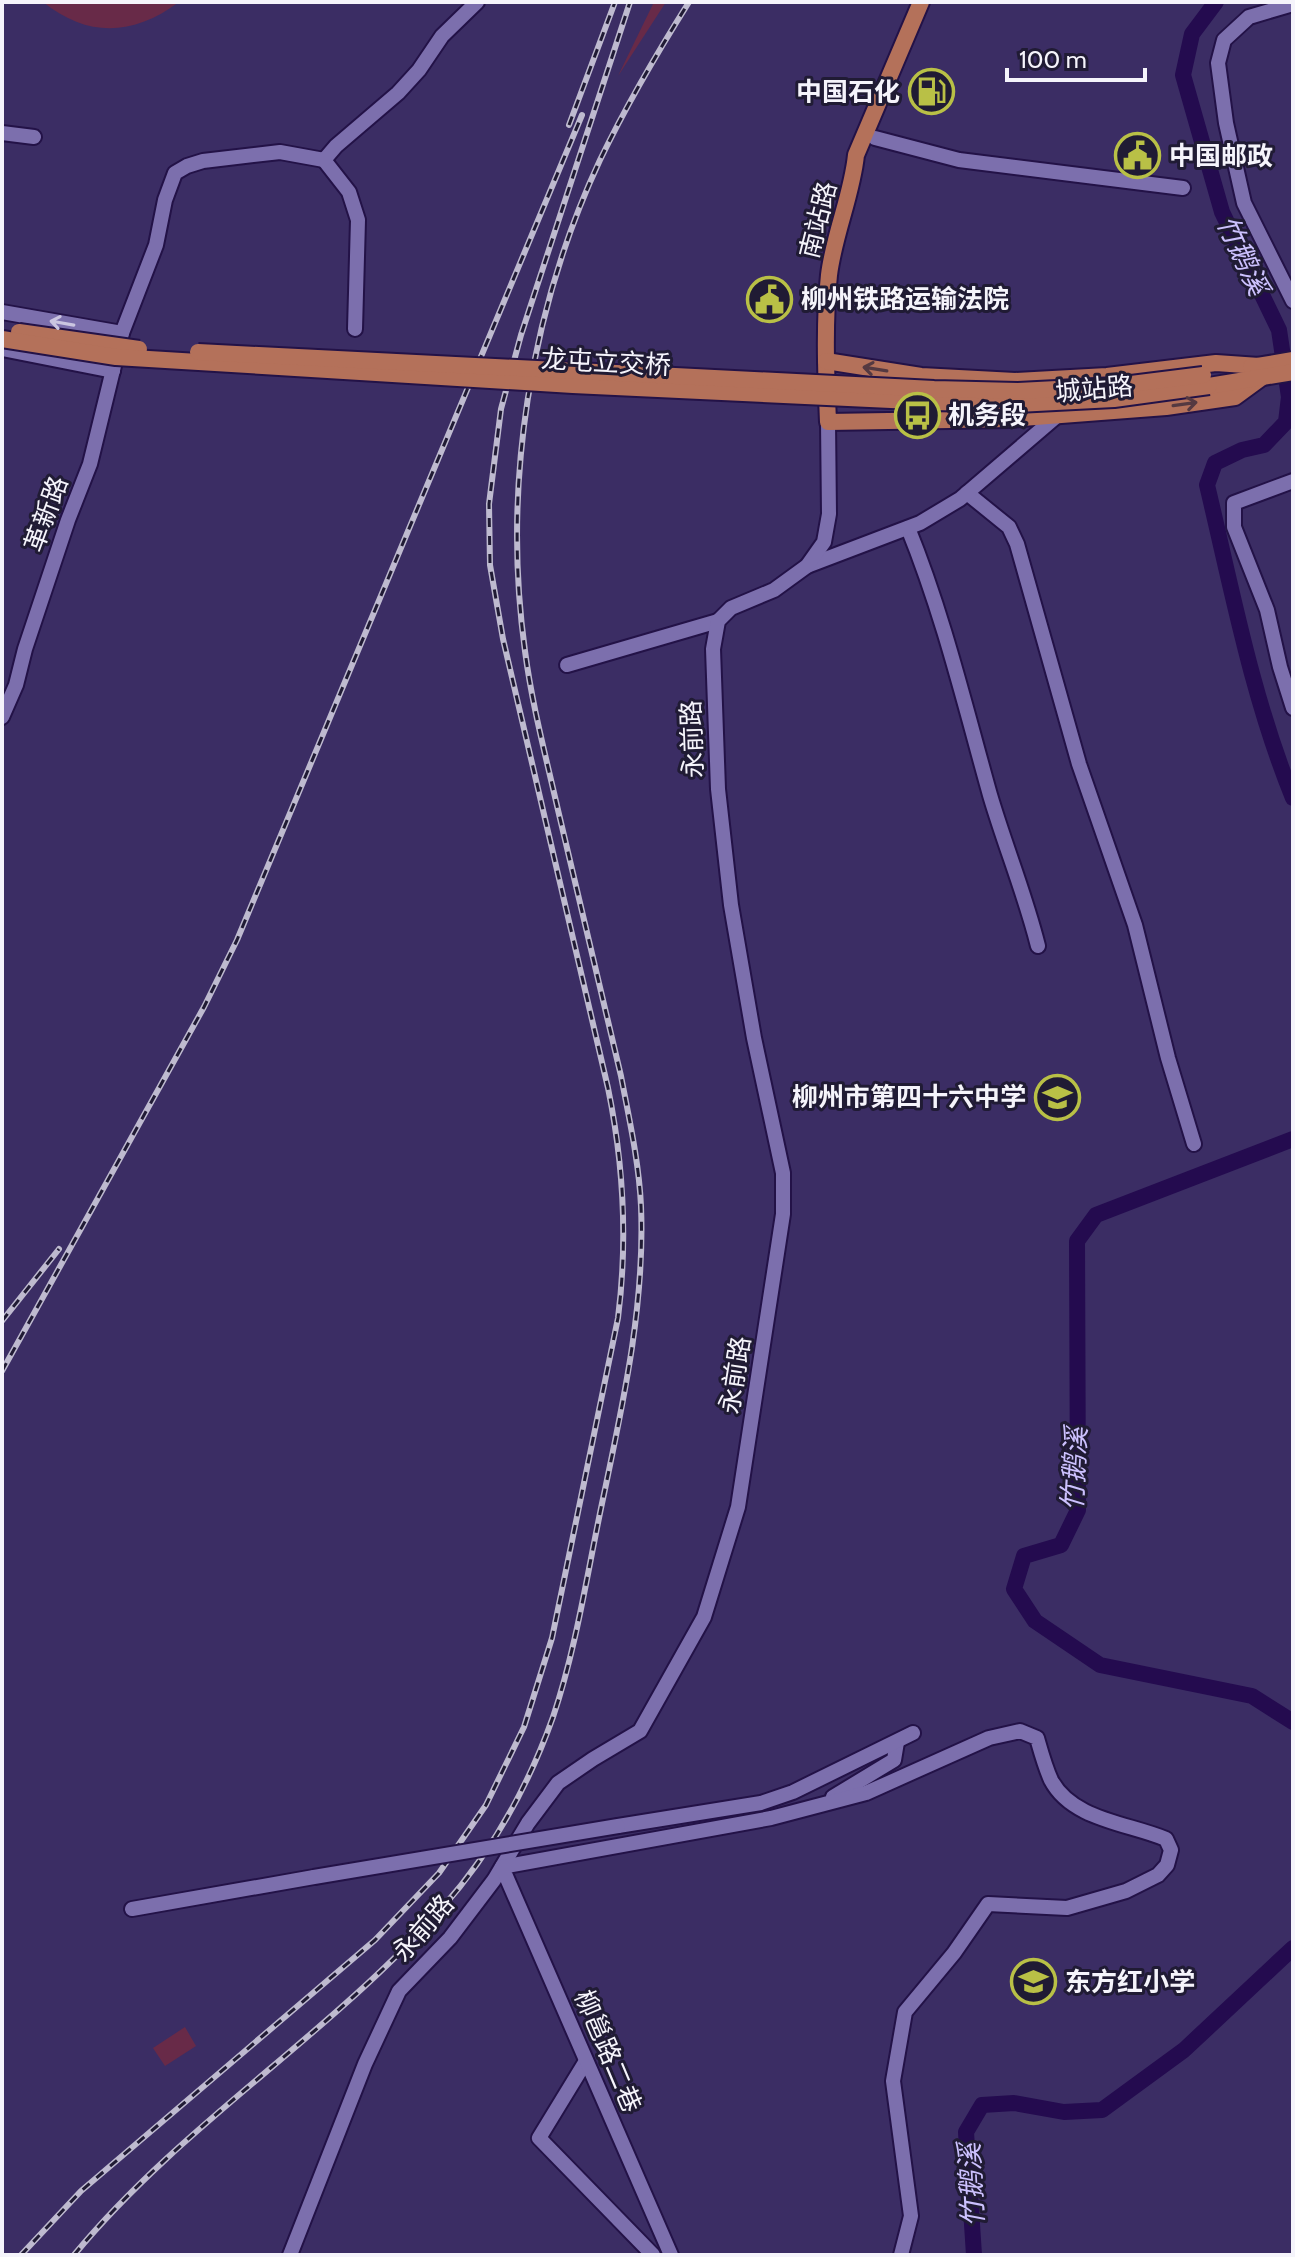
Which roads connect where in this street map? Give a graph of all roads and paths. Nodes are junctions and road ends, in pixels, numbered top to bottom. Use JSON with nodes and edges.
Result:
{"nodes":[{"id":1,"x":477,"y":2,"type":"edge"},
{"id":2,"x":921,"y":2,"type":"edge"},
{"id":3,"x":933,"y":2,"type":"edge"},
{"id":4,"x":1293,"y":4,"type":"edge"},
{"id":5,"x":2,"y":133,"type":"edge"},
{"id":6,"x":34,"y":137,"type":"dead end"},
{"id":7,"x":875,"y":138,"type":"junction"},
{"id":8,"x":324,"y":160,"type":"junction"},
{"id":9,"x":854,"y":174,"type":"junction"},
{"id":10,"x":1183,"y":188,"type":"dead end"},
{"id":11,"x":1293,"y":301,"type":"edge"},
{"id":12,"x":2,"y":312,"type":"edge"},
{"id":13,"x":2,"y":328,"type":"edge"},
{"id":14,"x":355,"y":329,"type":"dead end"},
{"id":15,"x":122,"y":333,"type":"junction"},
{"id":16,"x":2,"y":339,"type":"edge"},
{"id":17,"x":2,"y":349,"type":"edge"},
{"id":18,"x":1293,"y":360,"type":"edge"},
{"id":19,"x":826,"y":361,"type":"junction"},
{"id":20,"x":113,"y":371,"type":"junction"},
{"id":21,"x":1263,"y":372,"type":"junction"},
{"id":22,"x":1293,"y":372,"type":"edge"},
{"id":23,"x":1206,"y":380,"type":"junction"},
{"id":24,"x":1057,"y":416,"type":"junction"},
{"id":25,"x":828,"y":422,"type":"junction"},
{"id":26,"x":1293,"y":481,"type":"edge"},
{"id":27,"x":967,"y":493,"type":"junction"},
{"id":28,"x":908,"y":528,"type":"junction"},
{"id":29,"x":807,"y":566,"type":"junction"},
{"id":30,"x":718,"y":621,"type":"junction"},
{"id":31,"x":567,"y":665,"type":"dead end"},
{"id":32,"x":1293,"y":708,"type":"edge"},
{"id":33,"x":2,"y":717,"type":"edge"},
{"id":34,"x":1038,"y":946,"type":"dead end"},
{"id":35,"x":1194,"y":1144,"type":"dead end"},
{"id":36,"x":913,"y":1733,"type":"dead end"},
{"id":37,"x":897,"y":1742,"type":"junction"},
{"id":38,"x":819,"y":1806,"type":"junction"},
{"id":39,"x":502,"y":1867,"type":"junction"},
{"id":40,"x":132,"y":1909,"type":"dead end"},
{"id":41,"x":586,"y":2061,"type":"junction"},
{"id":42,"x":290,"y":2255,"type":"edge"},
{"id":43,"x":653,"y":2255,"type":"edge"},
{"id":44,"x":671,"y":2255,"type":"edge"},
{"id":45,"x":901,"y":2255,"type":"edge"}],
"edges":[{"from":1,"to":8,"type":"street"},
{"from":2,"to":9,"type":"main road","name":"南站路"},
{"from":3,"to":7,"type":"main road","name":"南站路"},
{"from":4,"to":11,"type":"street"},
{"from":5,"to":6,"type":"street"},
{"from":7,"to":9,"type":"main road","name":"南站路"},
{"from":7,"to":10,"type":"street"},
{"from":8,"to":14,"type":"street"},
{"from":8,"to":15,"type":"street","name":"革新路"},
{"from":9,"to":19,"type":"main road","name":"南站路"},
{"from":15,"to":12,"type":"street","one_way":true},
{"from":13,"to":23,"type":"main road","name":"龙屯立交桥","bridge":true},
{"from":15,"to":20,"type":"street","name":"革新路"},
{"from":16,"to":23,"type":"main road","name":"龙屯立交桥","bridge":true},
{"from":17,"to":20,"type":"street"},
{"from":18,"to":21,"type":"main road","name":"城站路"},
{"from":21,"to":19,"type":"main road","name":"城站路","one_way":true},
{"from":19,"to":25,"type":"main road","name":"南站路"},
{"from":20,"to":33,"type":"street","name":"革新路"},
{"from":21,"to":22,"type":"main road","name":"城站路"},
{"from":21,"to":23,"type":"main road","name":"城站路"},
{"from":24,"to":21,"type":"main road","name":"城站路","one_way":true},
{"from":24,"to":25,"type":"main road","name":"城站路"},
{"from":24,"to":27,"type":"street"},
{"from":25,"to":29,"type":"street"},
{"from":26,"to":32,"type":"street"},
{"from":27,"to":28,"type":"street"},
{"from":27,"to":35,"type":"street"},
{"from":28,"to":29,"type":"street"},
{"from":28,"to":34,"type":"street"},
{"from":29,"to":30,"type":"street"},
{"from":30,"to":31,"type":"street"},
{"from":30,"to":39,"type":"street","name":"永前路"},
{"from":36,"to":37,"type":"street"},
{"from":37,"to":38,"type":"street"},
{"from":37,"to":40,"type":"street","bridge":true},
{"from":38,"to":39,"type":"street"},
{"from":38,"to":45,"type":"street"},
{"from":39,"to":41,"type":"street","name":"柳邕路二巷"},
{"from":39,"to":42,"type":"street","name":"永前路"},
{"from":41,"to":43,"type":"street"},
{"from":41,"to":44,"type":"street","name":"柳邕路二巷"}]}
